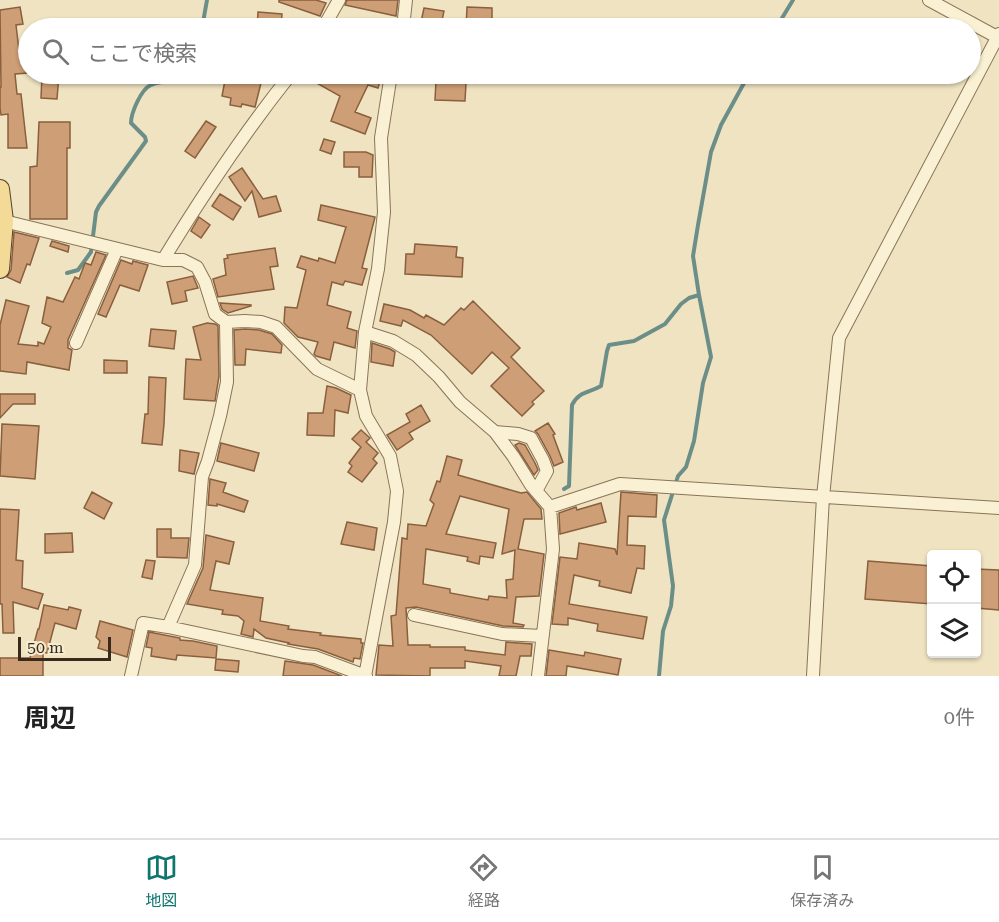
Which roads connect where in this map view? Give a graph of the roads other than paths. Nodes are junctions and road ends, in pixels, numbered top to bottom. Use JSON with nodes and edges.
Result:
{"nodes":[{"id":1,"x":339,"y":0,"type":"edge"},
{"id":2,"x":406,"y":0,"type":"edge"},
{"id":3,"x":929,"y":0,"type":"edge"},
{"id":4,"x":329,"y":18,"type":"edge"},
{"id":5,"x":405,"y":18,"type":"edge"},
{"id":6,"x":964,"y":18,"type":"edge"},
{"id":7,"x":981,"y":26,"type":"edge"},
{"id":8,"x":998,"y":35,"type":"edge"},
{"id":9,"x":981,"y":67,"type":"edge"},
{"id":10,"x":284,"y":84,"type":"edge"},
{"id":11,"x":389,"y":84,"type":"edge"},
{"id":12,"x":972,"y":84,"type":"edge"},
{"id":13,"x":0,"y":189,"type":"edge"},
{"id":14,"x":2,"y":220,"type":"edge"},
{"id":15,"x":117,"y":249,"type":"junction"},
{"id":16,"x":163,"y":260,"type":"junction"},
{"id":17,"x":0,"y":269,"type":"edge"},
{"id":18,"x":226,"y":322,"type":"junction"},
{"id":19,"x":365,"y":332,"type":"junction"},
{"id":20,"x":76,"y":343,"type":"dead end"},
{"id":21,"x":360,"y":390,"type":"junction"},
{"id":22,"x":495,"y":432,"type":"junction"},
{"id":23,"x":536,"y":491,"type":"junction"},
{"id":24,"x":823,"y":497,"type":"junction"},
{"id":25,"x":550,"y":507,"type":"junction"},
{"id":26,"x":999,"y":508,"type":"edge"},
{"id":27,"x":414,"y":615,"type":"dead end"},
{"id":28,"x":168,"y":627,"type":"junction"},
{"id":29,"x":542,"y":636,"type":"junction"},
{"id":30,"x":131,"y":676,"type":"edge"},
{"id":31,"x":365,"y":676,"type":"edge"},
{"id":32,"x":538,"y":676,"type":"edge"},
{"id":33,"x":813,"y":676,"type":"edge"}],
"edges":[{"from":1,"to":4,"type":"street"},
{"from":2,"to":5,"type":"street"},
{"from":3,"to":6,"type":"street"},
{"from":7,"to":8,"type":"street"},
{"from":8,"to":9,"type":"street"},
{"from":10,"to":16,"type":"street"},
{"from":11,"to":19,"type":"street"},
{"from":12,"to":24,"type":"street"},
{"from":13,"to":14,"type":"main road"},
{"from":14,"to":15,"type":"street"},
{"from":14,"to":17,"type":"main road"},
{"from":15,"to":16,"type":"street"},
{"from":15,"to":20,"type":"street"},
{"from":16,"to":18,"type":"street"},
{"from":18,"to":21,"type":"street"},
{"from":18,"to":28,"type":"street"},
{"from":19,"to":21,"type":"street"},
{"from":19,"to":22,"type":"street"},
{"from":21,"to":31,"type":"street"},
{"from":22,"to":23,"type":"street"},
{"from":22,"to":23,"type":"street"},
{"from":23,"to":25,"type":"street"},
{"from":24,"to":25,"type":"street"},
{"from":24,"to":26,"type":"street"},
{"from":24,"to":33,"type":"street"},
{"from":25,"to":29,"type":"street"},
{"from":27,"to":29,"type":"street"},
{"from":28,"to":30,"type":"street"},
{"from":28,"to":31,"type":"street"},
{"from":29,"to":32,"type":"street"}]}
